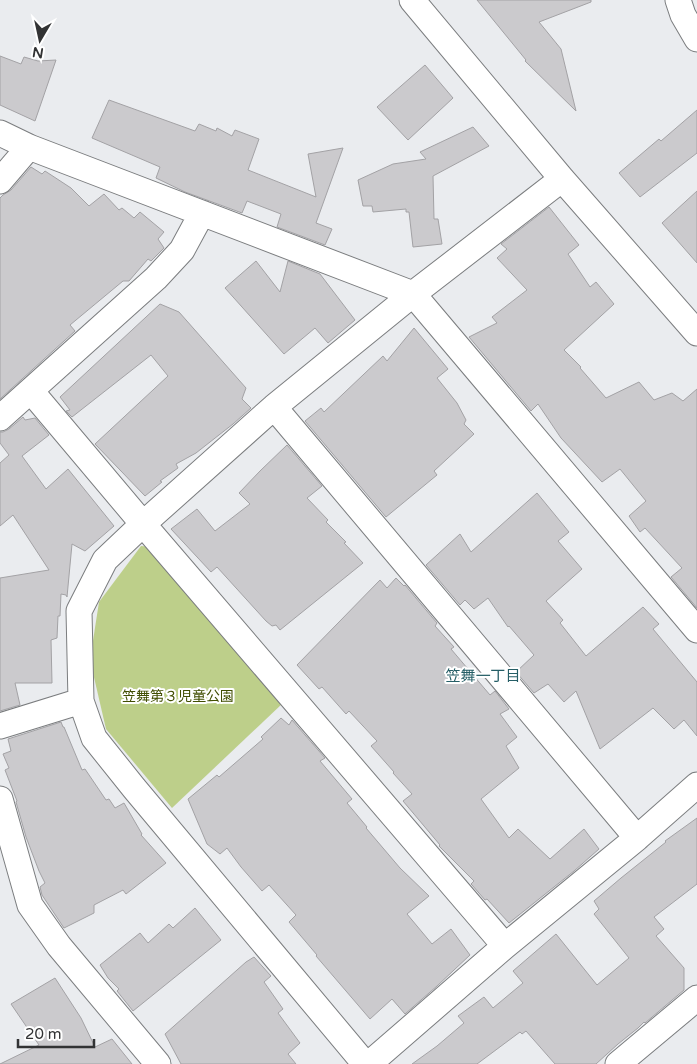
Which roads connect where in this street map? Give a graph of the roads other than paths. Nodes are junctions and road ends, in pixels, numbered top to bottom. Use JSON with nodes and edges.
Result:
{"nodes":[{"id":1,"x":412,"y":0,"type":"edge"},
{"id":2,"x":678,"y":0,"type":"edge"},
{"id":3,"x":697,"y":39,"type":"edge"},
{"id":4,"x":0,"y":133,"type":"edge"},
{"id":5,"x":29,"y":147,"type":"junction"},
{"id":6,"x":562,"y":179,"type":"junction"},
{"id":7,"x":0,"y":181,"type":"edge"},
{"id":8,"x":202,"y":213,"type":"junction"},
{"id":9,"x":413,"y":294,"type":"junction"},
{"id":10,"x":696,"y":330,"type":"edge"},
{"id":11,"x":31,"y":391,"type":"junction"},
{"id":12,"x":274,"y":407,"type":"junction"},
{"id":13,"x":0,"y":418,"type":"edge"},
{"id":14,"x":143,"y":524,"type":"junction"},
{"id":15,"x":697,"y":630,"type":"edge"},
{"id":16,"x":81,"y":701,"type":"junction"},
{"id":17,"x":0,"y":726,"type":"edge"},
{"id":18,"x":697,"y":785,"type":"edge"},
{"id":19,"x":0,"y":799,"type":"edge"},
{"id":20,"x":637,"y":838,"type":"junction"},
{"id":21,"x":505,"y":946,"type":"junction"},
{"id":22,"x":697,"y":998,"type":"edge"},
{"id":23,"x":158,"y":1064,"type":"edge"},
{"id":24,"x":365,"y":1064,"type":"edge"},
{"id":25,"x":369,"y":1064,"type":"edge"},
{"id":26,"x":618,"y":1064,"type":"edge"}],
"edges":[{"from":1,"to":6,"type":"street"},
{"from":2,"to":3,"type":"street"},
{"from":4,"to":5,"type":"street"},
{"from":5,"to":7,"type":"street"},
{"from":5,"to":8,"type":"street"},
{"from":6,"to":9,"type":"street"},
{"from":6,"to":10,"type":"street"},
{"from":8,"to":9,"type":"street"},
{"from":8,"to":11,"type":"street"},
{"from":9,"to":12,"type":"street"},
{"from":9,"to":15,"type":"street"},
{"from":11,"to":13,"type":"street"},
{"from":11,"to":14,"type":"street"},
{"from":12,"to":14,"type":"street"},
{"from":12,"to":20,"type":"street"},
{"from":14,"to":16,"type":"street"},
{"from":14,"to":21,"type":"street"},
{"from":16,"to":17,"type":"street"},
{"from":16,"to":24,"type":"street"},
{"from":18,"to":20,"type":"street"},
{"from":19,"to":23,"type":"street"},
{"from":20,"to":21,"type":"street"},
{"from":21,"to":25,"type":"street"},
{"from":22,"to":26,"type":"street"}]}
